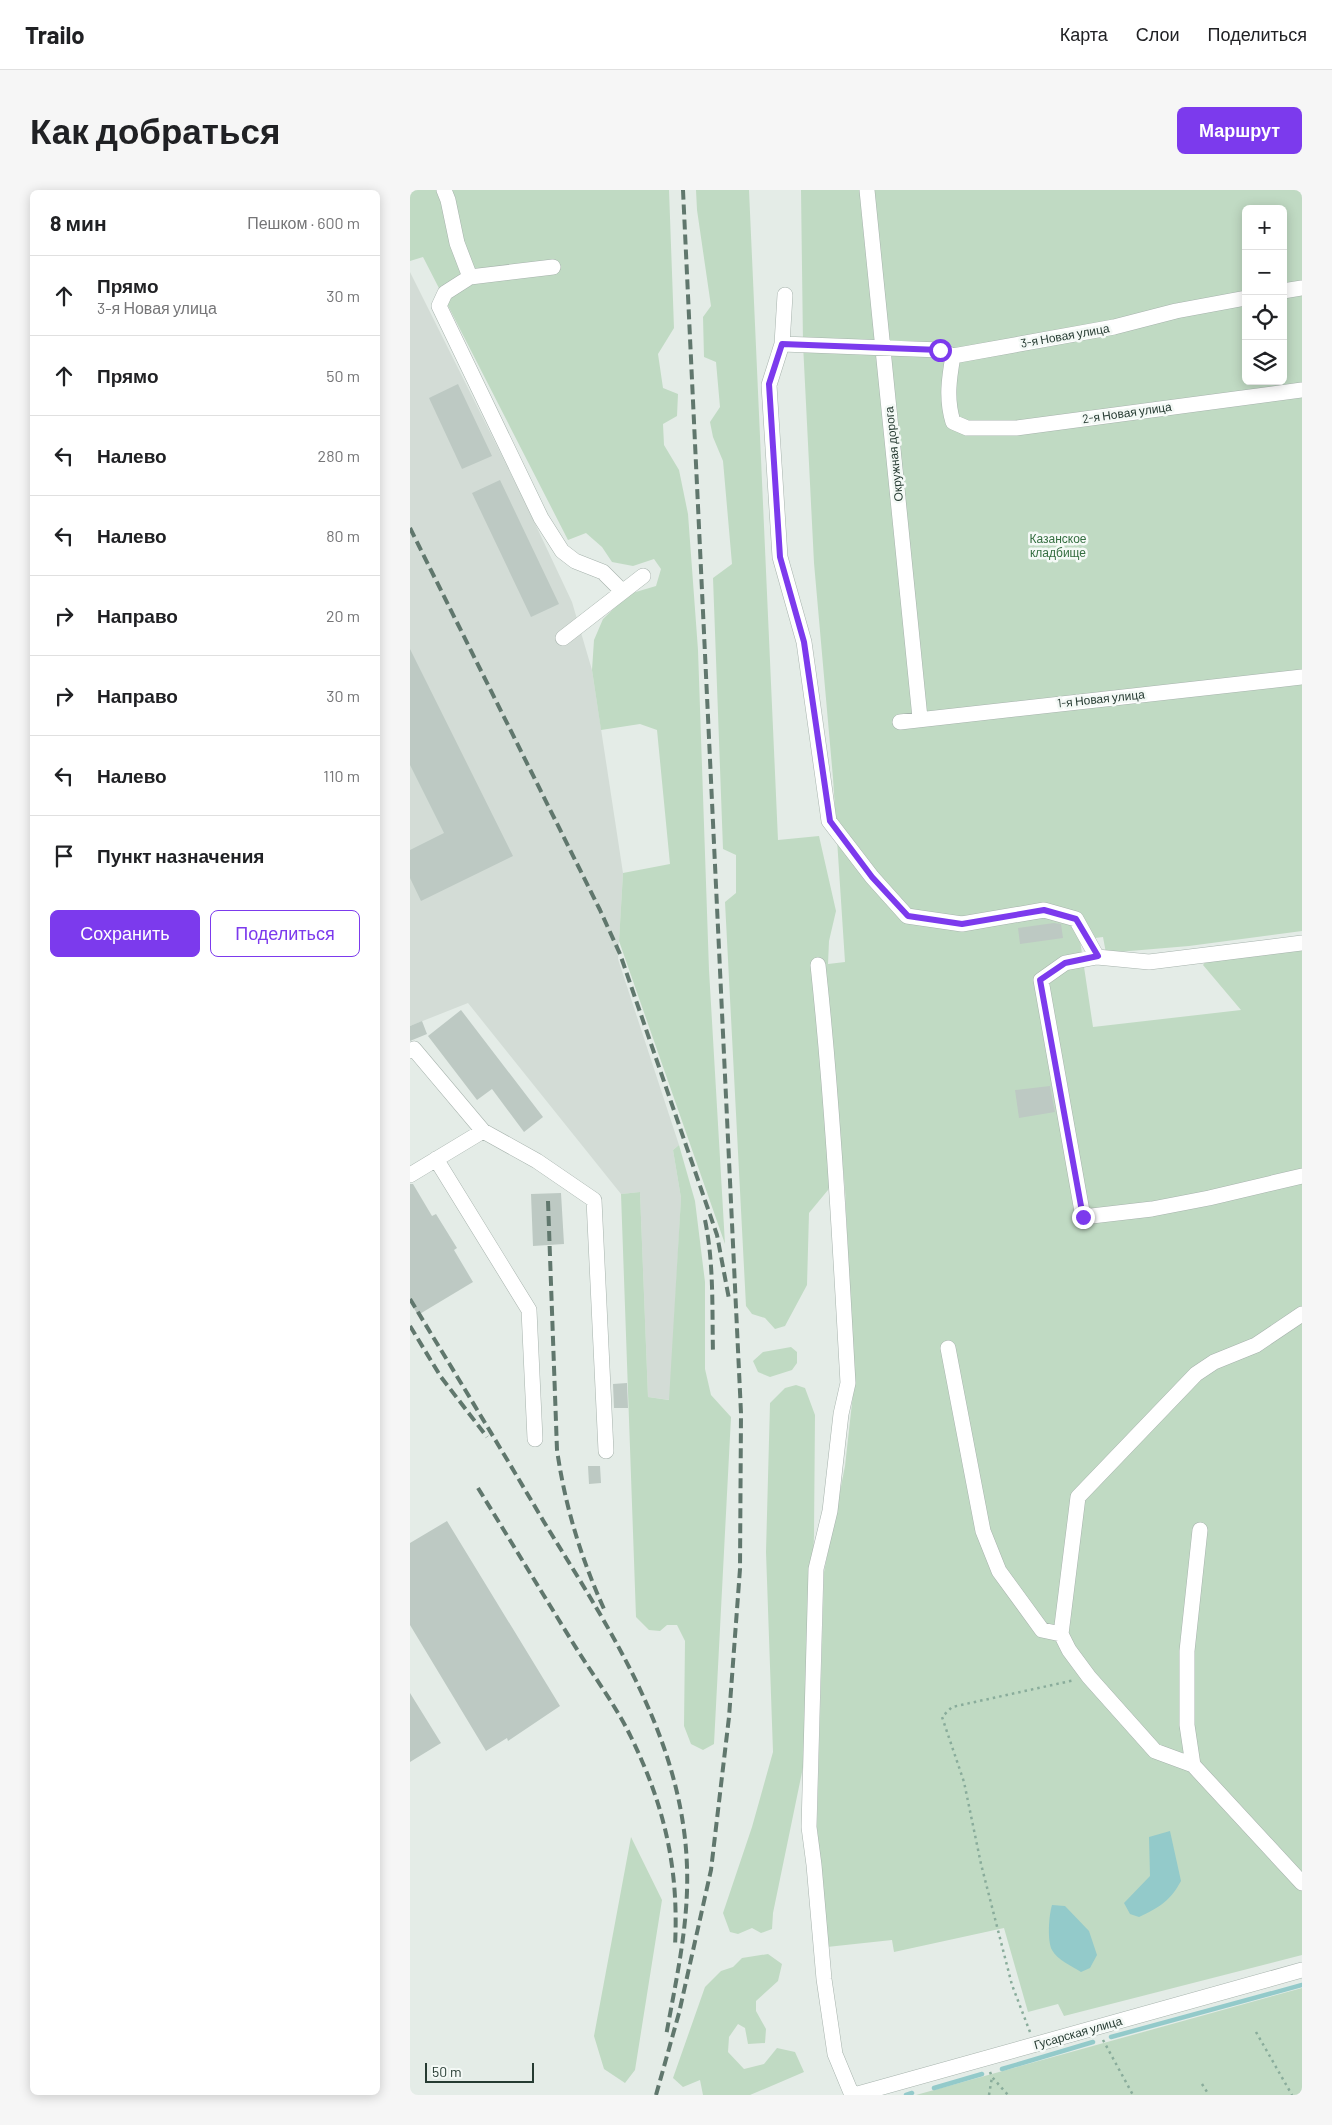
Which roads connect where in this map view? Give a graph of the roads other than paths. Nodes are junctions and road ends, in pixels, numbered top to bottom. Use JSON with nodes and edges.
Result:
{"nodes":[{"id":1,"x":444,"y":190,"type":"edge"},
{"id":2,"x":867,"y":190,"type":"edge"},
{"id":3,"x":553,"y":267,"type":"dead end"},
{"id":4,"x":470,"y":277,"type":"junction"},
{"id":5,"x":1302,"y":288,"type":"edge"},
{"id":6,"x":1287,"y":290,"type":"edge"},
{"id":7,"x":784,"y":295,"type":"dead end"},
{"id":8,"x":1242,"y":299,"type":"edge"},
{"id":9,"x":782,"y":344,"type":"junction"},
{"id":10,"x":883,"y":349,"type":"junction"},
{"id":11,"x":953,"y":356,"type":"junction"},
{"id":12,"x":1302,"y":390,"type":"edge"},
{"id":13,"x":643,"y":576,"type":"dead end"},
{"id":14,"x":622,"y":591,"type":"junction"},
{"id":15,"x":563,"y":638,"type":"dead end"},
{"id":16,"x":1302,"y":677,"type":"edge"},
{"id":17,"x":920,"y":718,"type":"junction"},
{"id":18,"x":900,"y":722,"type":"dead end"},
{"id":19,"x":1302,"y":943,"type":"edge"},
{"id":20,"x":1098,"y":956,"type":"junction"},
{"id":21,"x":818,"y":965,"type":"dead end"},
{"id":22,"x":410,"y":1051,"type":"edge"},
{"id":23,"x":483,"y":1131,"type":"junction"},
{"id":24,"x":436,"y":1160,"type":"junction"},
{"id":25,"x":410,"y":1175,"type":"edge"},
{"id":26,"x":1302,"y":1176,"type":"edge"},
{"id":27,"x":1302,"y":1314,"type":"edge"},
{"id":28,"x":948,"y":1348,"type":"dead end"},
{"id":29,"x":535,"y":1439,"type":"dead end"},
{"id":30,"x":606,"y":1450,"type":"dead end"},
{"id":31,"x":1200,"y":1530,"type":"dead end"},
{"id":32,"x":1061,"y":1634,"type":"junction"},
{"id":33,"x":1193,"y":1765,"type":"junction"},
{"id":34,"x":1302,"y":1883,"type":"edge"},
{"id":35,"x":1302,"y":1970,"type":"edge"},
{"id":36,"x":853,"y":2095,"type":"edge"}],
"edges":[{"from":1,"to":4,"type":"street"},
{"from":2,"to":10,"type":"street","name":"Окружная дорога"},
{"from":3,"to":4,"type":"street"},
{"from":4,"to":14,"type":"street"},
{"from":5,"to":6,"type":"street"},
{"from":7,"to":9,"type":"street"},
{"from":8,"to":11,"type":"street","name":"3-я Новая улица"},
{"from":9,"to":10,"type":"street","name":"3-я Новая улица"},
{"from":9,"to":20,"type":"street"},
{"from":10,"to":11,"type":"street","name":"3-я Новая улица"},
{"from":10,"to":17,"type":"street","name":"Окружная дорога"},
{"from":11,"to":12,"type":"street","name":"2-я Новая улица"},
{"from":13,"to":14,"type":"street"},
{"from":14,"to":15,"type":"street"},
{"from":16,"to":17,"type":"street","name":"1-я Новая улица"},
{"from":17,"to":18,"type":"street","name":"1-я Новая улица"},
{"from":19,"to":20,"type":"street"},
{"from":20,"to":26,"type":"street"},
{"from":21,"to":36,"type":"street"},
{"from":22,"to":23,"type":"street"},
{"from":23,"to":24,"type":"street"},
{"from":23,"to":30,"type":"street"},
{"from":24,"to":25,"type":"street"},
{"from":24,"to":29,"type":"street"},
{"from":27,"to":32,"type":"street"},
{"from":28,"to":32,"type":"street"},
{"from":31,"to":33,"type":"street"},
{"from":32,"to":33,"type":"street"},
{"from":33,"to":34,"type":"street"},
{"from":35,"to":36,"type":"street","name":"Гусарская улица"}]}
